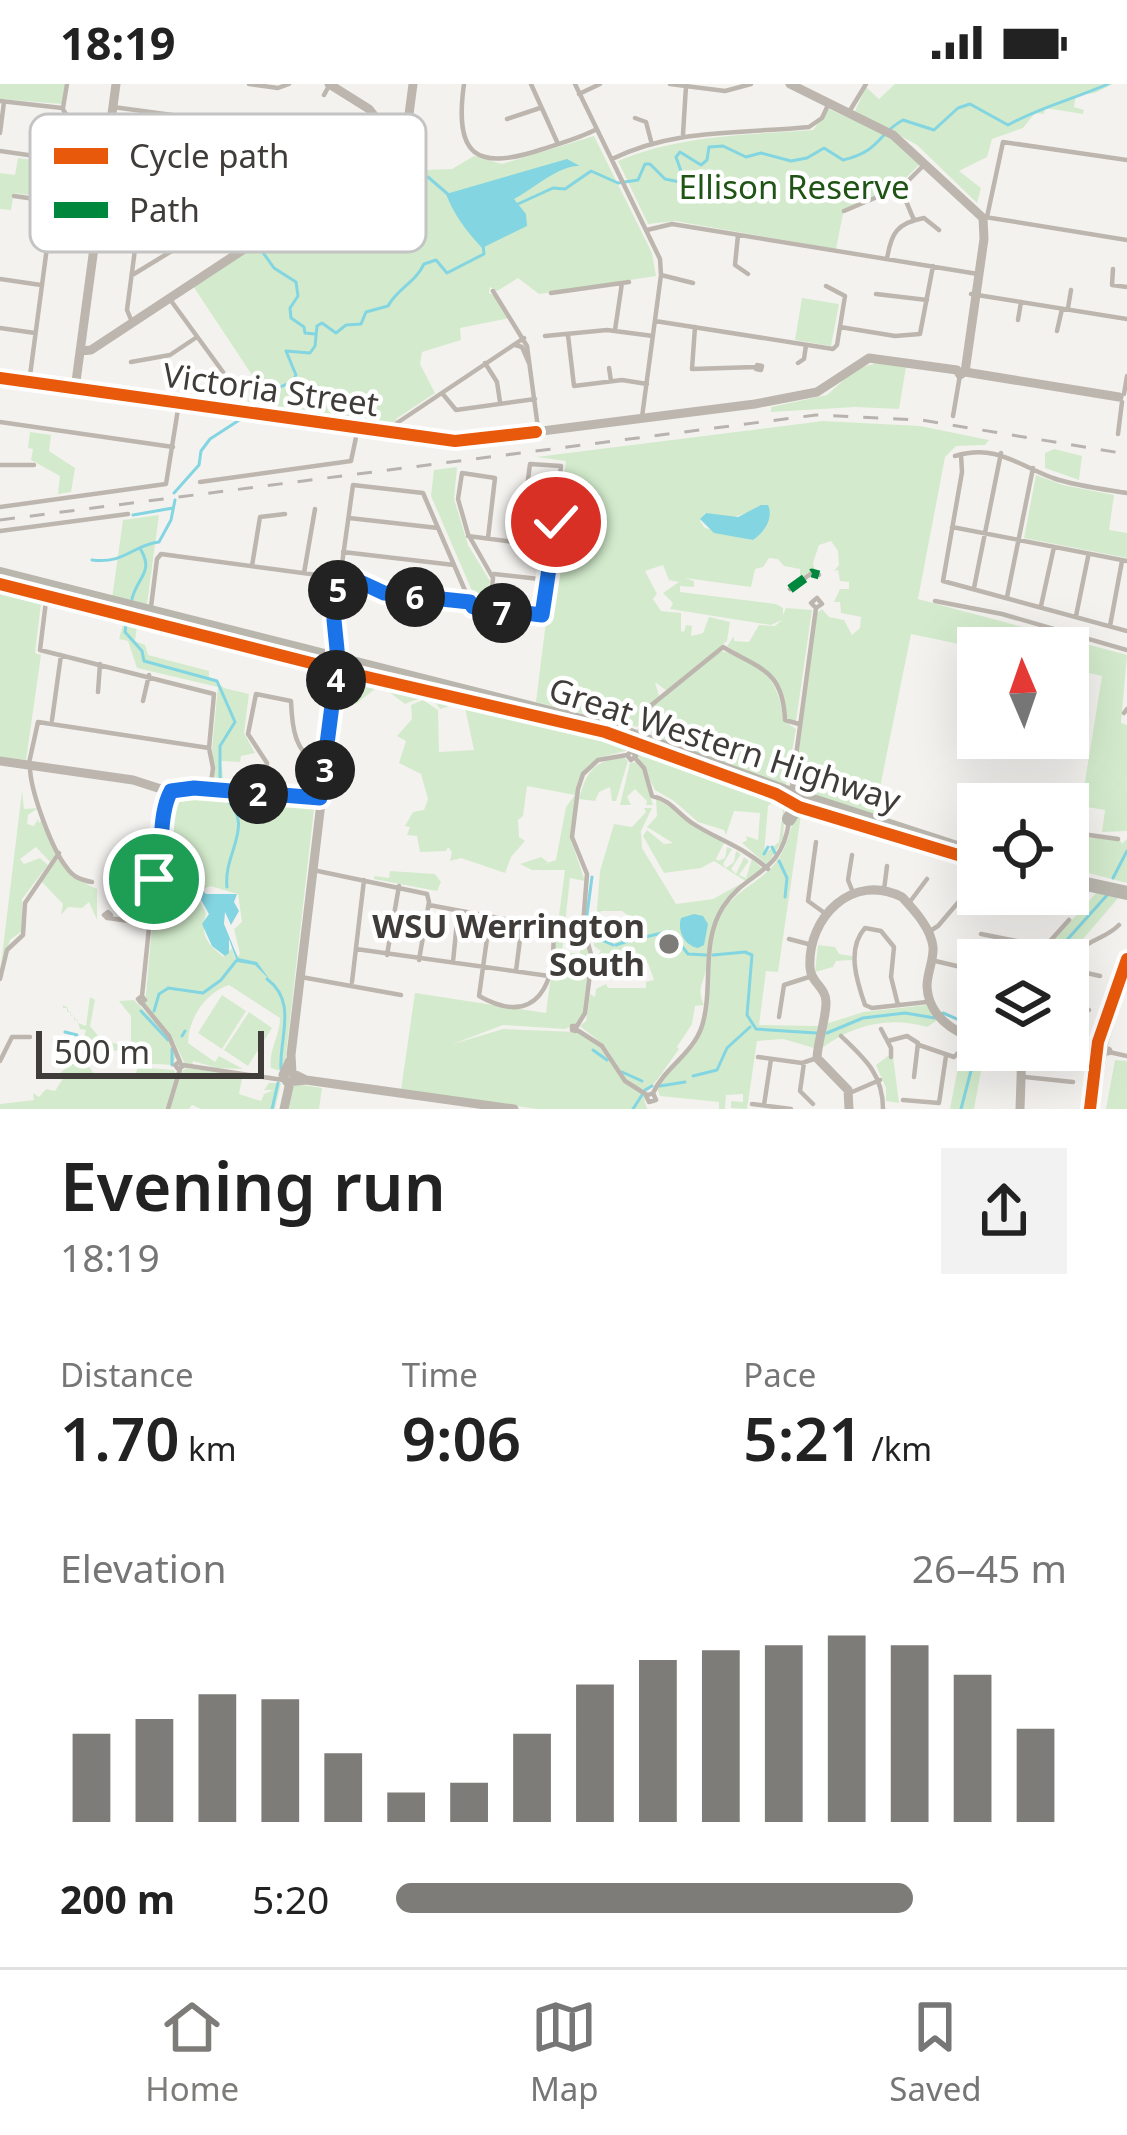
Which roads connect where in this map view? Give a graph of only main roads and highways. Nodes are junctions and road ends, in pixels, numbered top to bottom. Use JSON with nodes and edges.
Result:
{"nodes":[{"id":1,"x":0,"y":578,"type":"edge"},
{"id":2,"x":48,"y":590,"type":"junction"},
{"id":3,"x":338,"y":662,"type":"junction"},
{"id":4,"x":787,"y":796,"type":"junction"},
{"id":5,"x":817,"y":803,"type":"junction"},
{"id":6,"x":957,"y":848,"type":"edge"},
{"id":7,"x":1089,"y":881,"type":"edge"},
{"id":8,"x":1127,"y":889,"type":"edge"}],
"edges":[{"from":1,"to":2,"type":"highway","name":"Great Western Highway"},
{"from":2,"to":3,"type":"highway","name":"Great Western Highway"},
{"from":2,"to":3,"type":"highway","name":"Great Western Highway"},
{"from":3,"to":4,"type":"highway","name":"Great Western Highway"},
{"from":4,"to":5,"type":"highway","name":"Great Western Highway"},
{"from":4,"to":5,"type":"highway"},
{"from":5,"to":6,"type":"highway","name":"Great Western Highway"},
{"from":7,"to":8,"type":"highway"}]}
